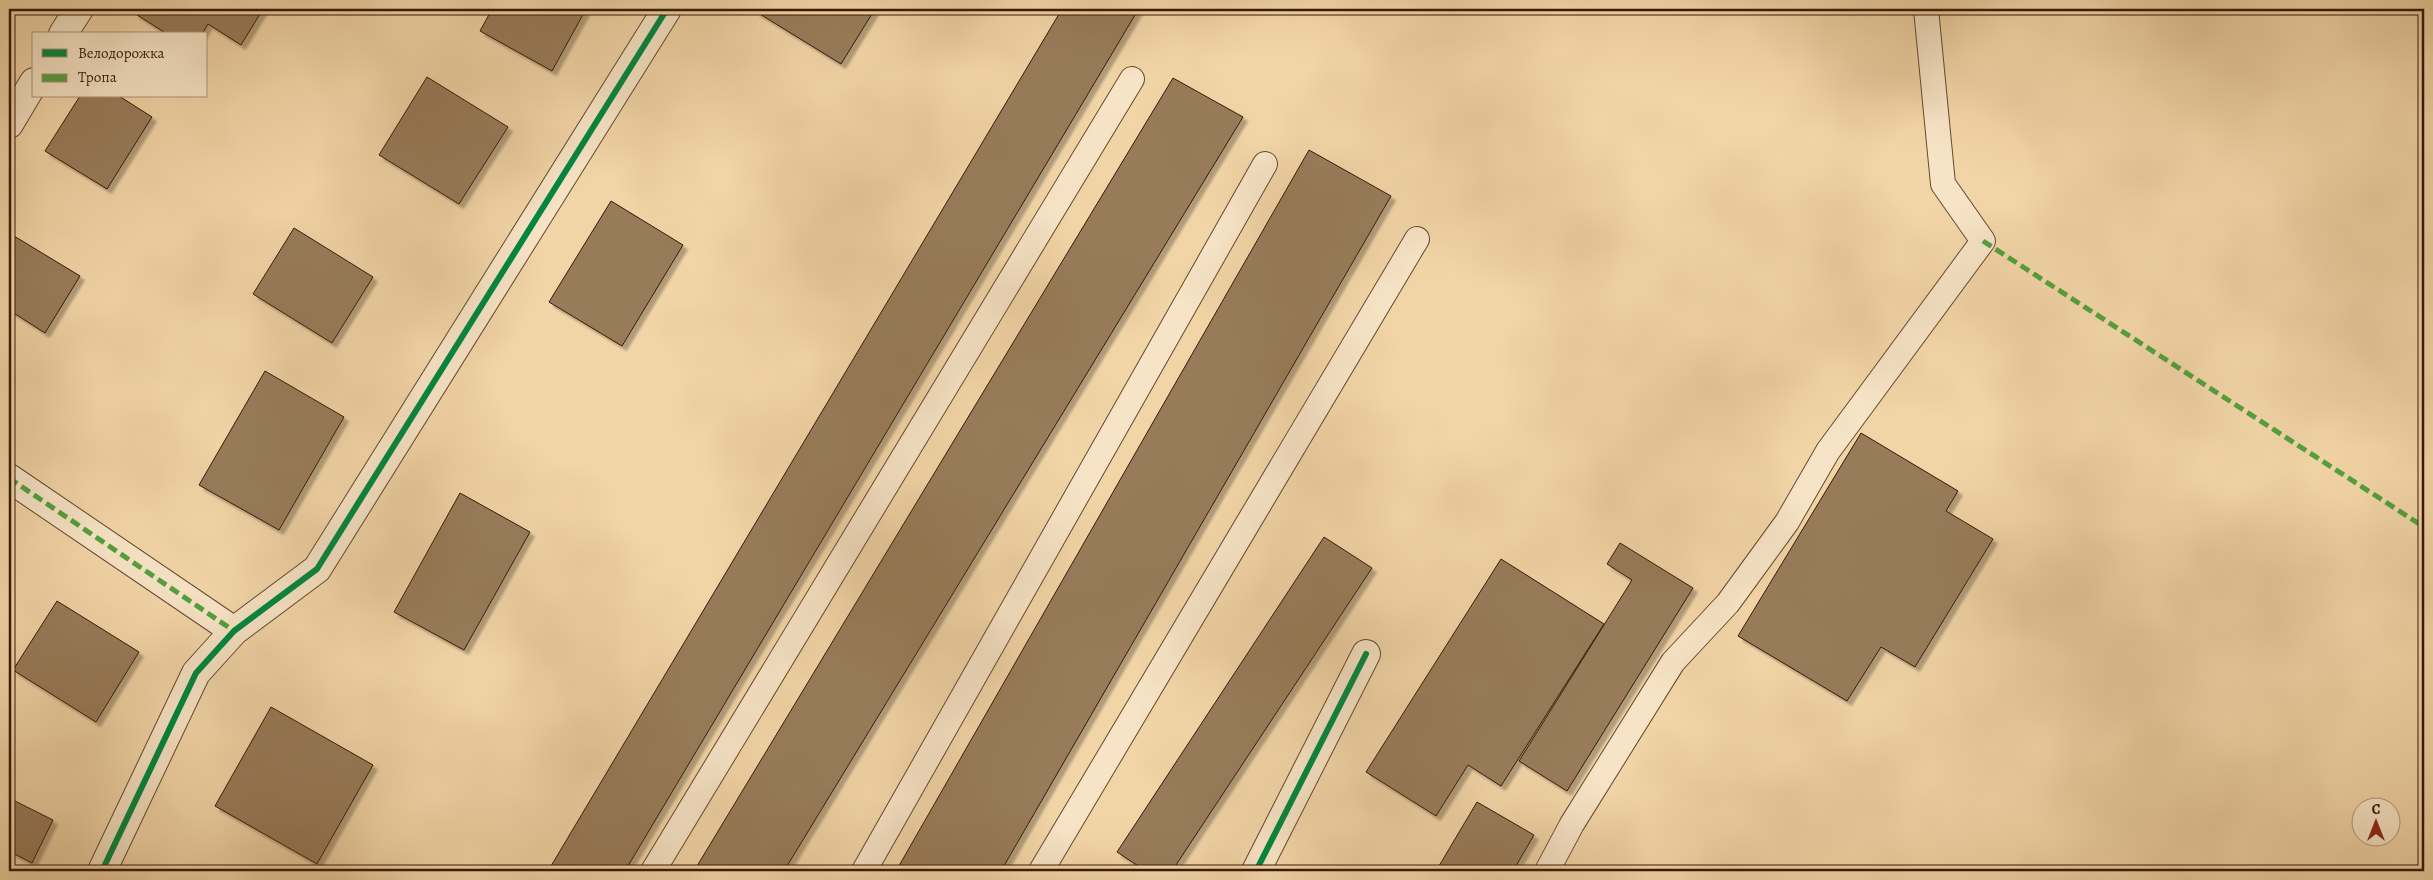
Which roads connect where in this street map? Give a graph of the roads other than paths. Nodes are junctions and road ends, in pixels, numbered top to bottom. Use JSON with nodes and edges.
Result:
{"nodes":[{"id":1,"x":78,"y":9,"type":"edge"},
{"id":2,"x":666,"y":9,"type":"edge"},
{"id":3,"x":1926,"y":9,"type":"edge"},
{"id":4,"x":64,"y":32,"type":"edge"},
{"id":5,"x":1132,"y":79,"type":"dead end"},
{"id":6,"x":32,"y":85,"type":"edge"},
{"id":7,"x":9,"y":124,"type":"edge"},
{"id":8,"x":1265,"y":164,"type":"dead end"},
{"id":9,"x":1417,"y":240,"type":"dead end"},
{"id":10,"x":9,"y":478,"type":"edge"},
{"id":11,"x":234,"y":631,"type":"junction"},
{"id":12,"x":1366,"y":654,"type":"dead end"},
{"id":13,"x":102,"y":871,"type":"edge"},
{"id":14,"x":653,"y":871,"type":"edge"},
{"id":15,"x":864,"y":871,"type":"edge"},
{"id":16,"x":1041,"y":871,"type":"edge"},
{"id":17,"x":1256,"y":871,"type":"edge"},
{"id":18,"x":1547,"y":871,"type":"edge"}],
"edges":[{"from":1,"to":4,"type":"street"},
{"from":2,"to":11,"type":"street"},
{"from":3,"to":18,"type":"lane"},
{"from":5,"to":14,"type":"lane"},
{"from":6,"to":7,"type":"street"},
{"from":8,"to":15,"type":"lane"},
{"from":9,"to":16,"type":"lane"},
{"from":10,"to":11,"type":"street"},
{"from":11,"to":13,"type":"street"},
{"from":12,"to":17,"type":"street"}]}
